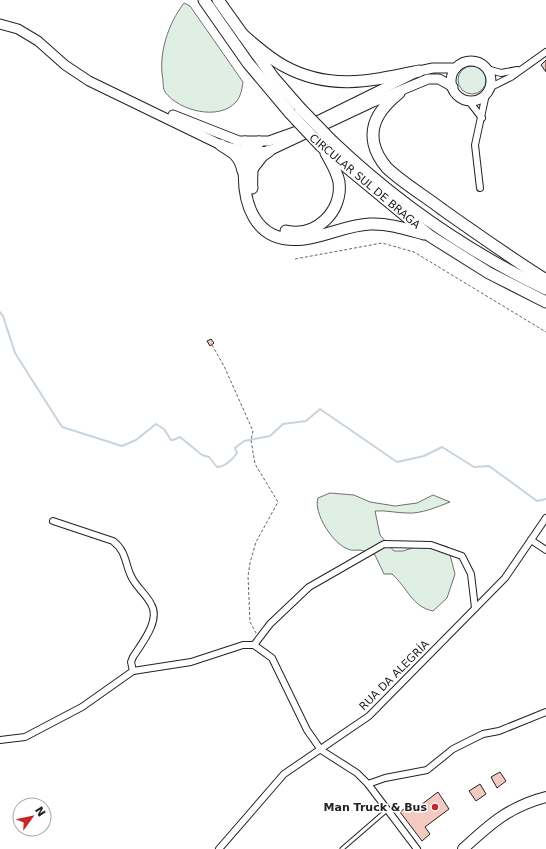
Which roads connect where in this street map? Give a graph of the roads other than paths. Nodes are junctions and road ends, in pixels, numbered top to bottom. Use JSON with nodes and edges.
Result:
{"nodes":[{"id":1,"x":204,"y":0,"type":"edge"},
{"id":2,"x":218,"y":0,"type":"edge"},
{"id":3,"x":0,"y":24,"type":"edge"},
{"id":4,"x":242,"y":35,"type":"junction"},
{"id":5,"x":546,"y":52,"type":"edge"},
{"id":6,"x":456,"y":68,"type":"junction"},
{"id":7,"x":487,"y":69,"type":"junction"},
{"id":8,"x":521,"y":69,"type":"junction"},
{"id":9,"x":419,"y":71,"type":"junction"},
{"id":10,"x":453,"y":87,"type":"junction"},
{"id":11,"x":488,"y":91,"type":"junction"},
{"id":12,"x":399,"y":92,"type":"junction"},
{"id":13,"x":126,"y":98,"type":"junction"},
{"id":14,"x":468,"y":100,"type":"junction"},
{"id":15,"x":482,"y":118,"type":"junction"},
{"id":16,"x":244,"y":142,"type":"junction"},
{"id":17,"x":259,"y":142,"type":"junction"},
{"id":18,"x":221,"y":145,"type":"junction"},
{"id":19,"x":321,"y":146,"type":"junction"},
{"id":20,"x":269,"y":151,"type":"junction"},
{"id":21,"x":251,"y":152,"type":"junction"},
{"id":22,"x":248,"y":171,"type":"junction"},
{"id":23,"x":480,"y":188,"type":"dead end"},
{"id":24,"x":430,"y":236,"type":"junction"},
{"id":25,"x":546,"y":280,"type":"edge"},
{"id":26,"x":546,"y":289,"type":"edge"},
{"id":27,"x":546,"y":302,"type":"edge"},
{"id":28,"x":546,"y":518,"type":"edge"},
{"id":29,"x":53,"y":521,"type":"dead end"},
{"id":30,"x":531,"y":540,"type":"junction"},
{"id":31,"x":546,"y":550,"type":"edge"},
{"id":32,"x":475,"y":608,"type":"junction"},
{"id":33,"x":254,"y":645,"type":"junction"},
{"id":34,"x":133,"y":671,"type":"junction"},
{"id":35,"x":546,"y":712,"type":"edge"},
{"id":36,"x":0,"y":740,"type":"edge"},
{"id":37,"x":321,"y":750,"type":"junction"},
{"id":38,"x":368,"y":784,"type":"junction"},
{"id":39,"x":546,"y":797,"type":"edge"},
{"id":40,"x":387,"y":810,"type":"junction"},
{"id":41,"x":219,"y":849,"type":"edge"},
{"id":42,"x":342,"y":849,"type":"edge"},
{"id":43,"x":417,"y":849,"type":"edge"},
{"id":44,"x":463,"y":849,"type":"edge"}],
"edges":[{"from":1,"to":19,"type":"highway","name":"CIRCULAR SUL DE BRAGA","bridge":true},
{"from":2,"to":4,"type":"highway","name":"CIRCULAR SUL DE BRAGA"},
{"from":3,"to":13,"type":"main road"},
{"from":4,"to":9,"type":"highway"},
{"from":4,"to":26,"type":"highway","name":"CIRCULAR SUL DE BRAGA","bridge":true},
{"from":5,"to":8,"type":"street"},
{"from":6,"to":7,"type":"main road"},
{"from":6,"to":9,"type":"main road"},
{"from":6,"to":10,"type":"main road"},
{"from":7,"to":8,"type":"street"},
{"from":7,"to":11,"type":"main road"},
{"from":8,"to":11,"type":"street"},
{"from":9,"to":17,"type":"main road"},
{"from":10,"to":12,"type":"main road"},
{"from":10,"to":14,"type":"main road"},
{"from":11,"to":14,"type":"main road"},
{"from":11,"to":15,"type":"street"},
{"from":12,"to":20,"type":"main road"},
{"from":12,"to":25,"type":"highway"},
{"from":13,"to":16,"type":"main road"},
{"from":13,"to":18,"type":"main road"},
{"from":14,"to":15,"type":"street"},
{"from":15,"to":23,"type":"street"},
{"from":16,"to":17,"type":"main road"},
{"from":16,"to":21,"type":"highway"},
{"from":17,"to":21,"type":"highway"},
{"from":18,"to":21,"type":"main road"},
{"from":18,"to":22,"type":"highway"},
{"from":19,"to":22,"type":"highway"},
{"from":19,"to":24,"type":"highway","name":"CIRCULAR SUL DE BRAGA"},
{"from":20,"to":21,"type":"main road"},
{"from":20,"to":22,"type":"highway"},
{"from":21,"to":22,"type":"highway"},
{"from":22,"to":24,"type":"highway"},
{"from":24,"to":27,"type":"highway","name":"CIRCULAR SUL DE BRAGA"},
{"from":28,"to":30,"type":"street","name":"RUA DA ALEGRÍA"},
{"from":29,"to":34,"type":"street"},
{"from":30,"to":31,"type":"street"},
{"from":30,"to":32,"type":"street","name":"RUA DA ALEGRÍA"},
{"from":32,"to":33,"type":"street"},
{"from":32,"to":37,"type":"street","name":"RUA DA ALEGRÍA"},
{"from":33,"to":34,"type":"street"},
{"from":33,"to":37,"type":"street"},
{"from":34,"to":36,"type":"street"},
{"from":35,"to":38,"type":"street"},
{"from":37,"to":38,"type":"street"},
{"from":37,"to":41,"type":"street","name":"RUA DA ALEGRÍA"},
{"from":38,"to":40,"type":"street"},
{"from":39,"to":44,"type":"main road"},
{"from":40,"to":42,"type":"lane"},
{"from":40,"to":43,"type":"street"}]}
